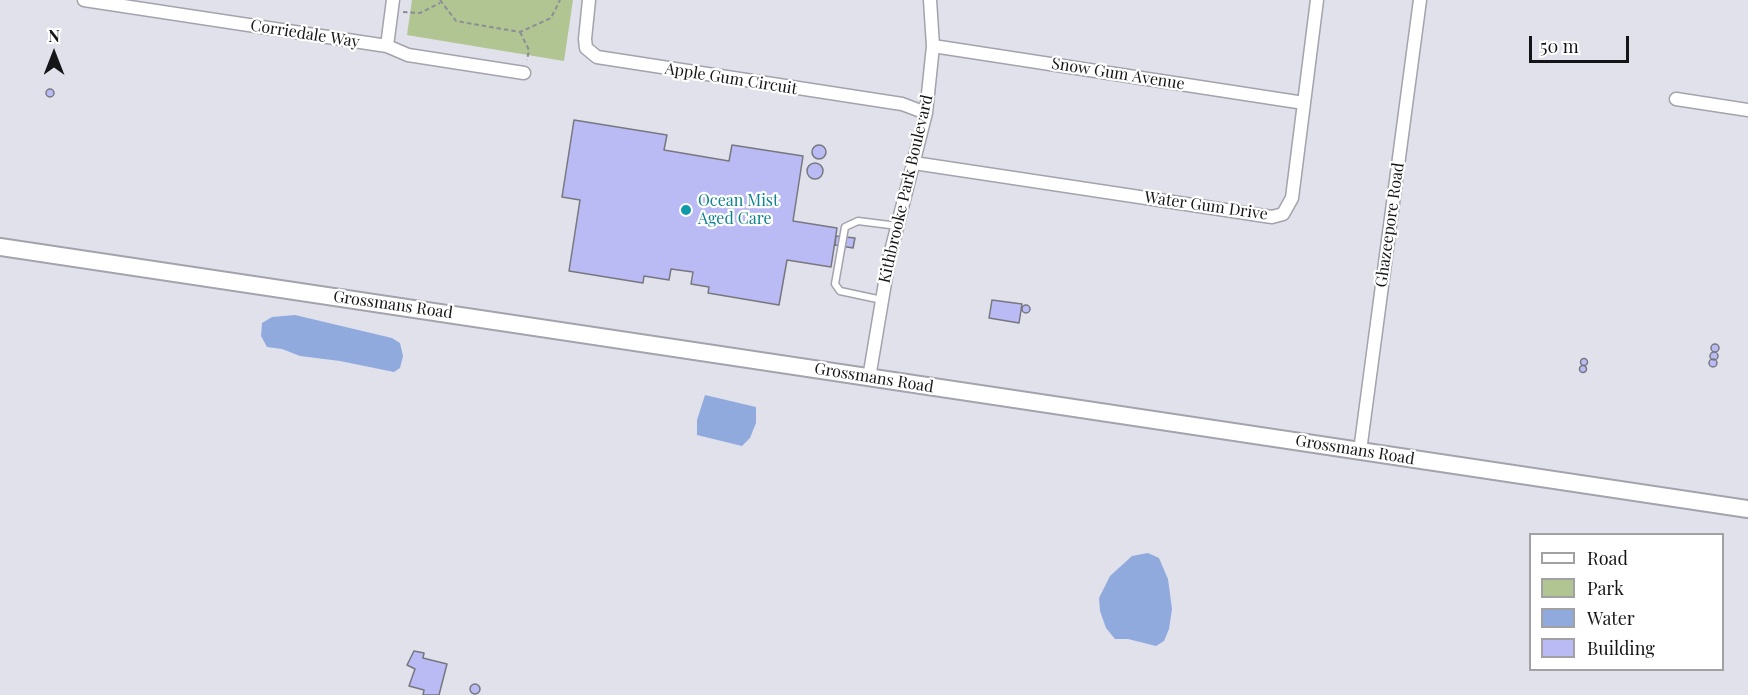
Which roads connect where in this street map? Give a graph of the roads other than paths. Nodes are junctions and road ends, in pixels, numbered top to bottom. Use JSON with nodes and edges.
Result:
{"nodes":[{"id":1,"x":84,"y":0,"type":"edge"},
{"id":2,"x":590,"y":0,"type":"edge"},
{"id":3,"x":930,"y":0,"type":"edge"},
{"id":4,"x":1317,"y":0,"type":"edge"},
{"id":5,"x":1420,"y":0,"type":"edge"},
{"id":6,"x":392,"y":5,"type":"edge"},
{"id":7,"x":387,"y":46,"type":"junction"},
{"id":8,"x":933,"y":46,"type":"junction"},
{"id":9,"x":524,"y":73,"type":"road end"},
{"id":10,"x":1676,"y":99,"type":"dead end"},
{"id":11,"x":1304,"y":103,"type":"junction"},
{"id":12,"x":1748,"y":110,"type":"edge"},
{"id":13,"x":926,"y":113,"type":"junction"},
{"id":14,"x":914,"y":163,"type":"junction"},
{"id":15,"x":898,"y":226,"type":"junction"},
{"id":16,"x":0,"y":247,"type":"edge"},
{"id":17,"x":882,"y":300,"type":"junction"},
{"id":18,"x":869,"y":378,"type":"junction"},
{"id":19,"x":1360,"y":451,"type":"junction"},
{"id":20,"x":1748,"y":509,"type":"edge"}],
"edges":[{"from":1,"to":7,"type":"street","name":"Corriedale Way"},
{"from":2,"to":13,"type":"street","name":"Apple Gum Circuit"},
{"from":3,"to":8,"type":"street","name":"Kithbrooke Park Boulevard"},
{"from":4,"to":11,"type":"street","name":"Water Gum Drive"},
{"from":5,"to":19,"type":"street","name":"Ghazeepore Road"},
{"from":6,"to":7,"type":"street"},
{"from":7,"to":9,"type":"street","name":"Corriedale Way"},
{"from":8,"to":11,"type":"street","name":"Snow Gum Avenue"},
{"from":8,"to":13,"type":"street","name":"Kithbrooke Park Boulevard"},
{"from":10,"to":12,"type":"street"},
{"from":11,"to":14,"type":"street","name":"Water Gum Drive"},
{"from":13,"to":14,"type":"street","name":"Kithbrooke Park Boulevard"},
{"from":14,"to":15,"type":"street","name":"Kithbrooke Park Boulevard"},
{"from":15,"to":17,"type":"street","name":"Kithbrooke Park Boulevard"},
{"from":15,"to":17,"type":"lane"},
{"from":16,"to":18,"type":"street","name":"Grossmans Road"},
{"from":17,"to":18,"type":"street","name":"Kithbrooke Park Boulevard"},
{"from":18,"to":19,"type":"street","name":"Grossmans Road"},
{"from":19,"to":20,"type":"street","name":"Grossmans Road"}]}
